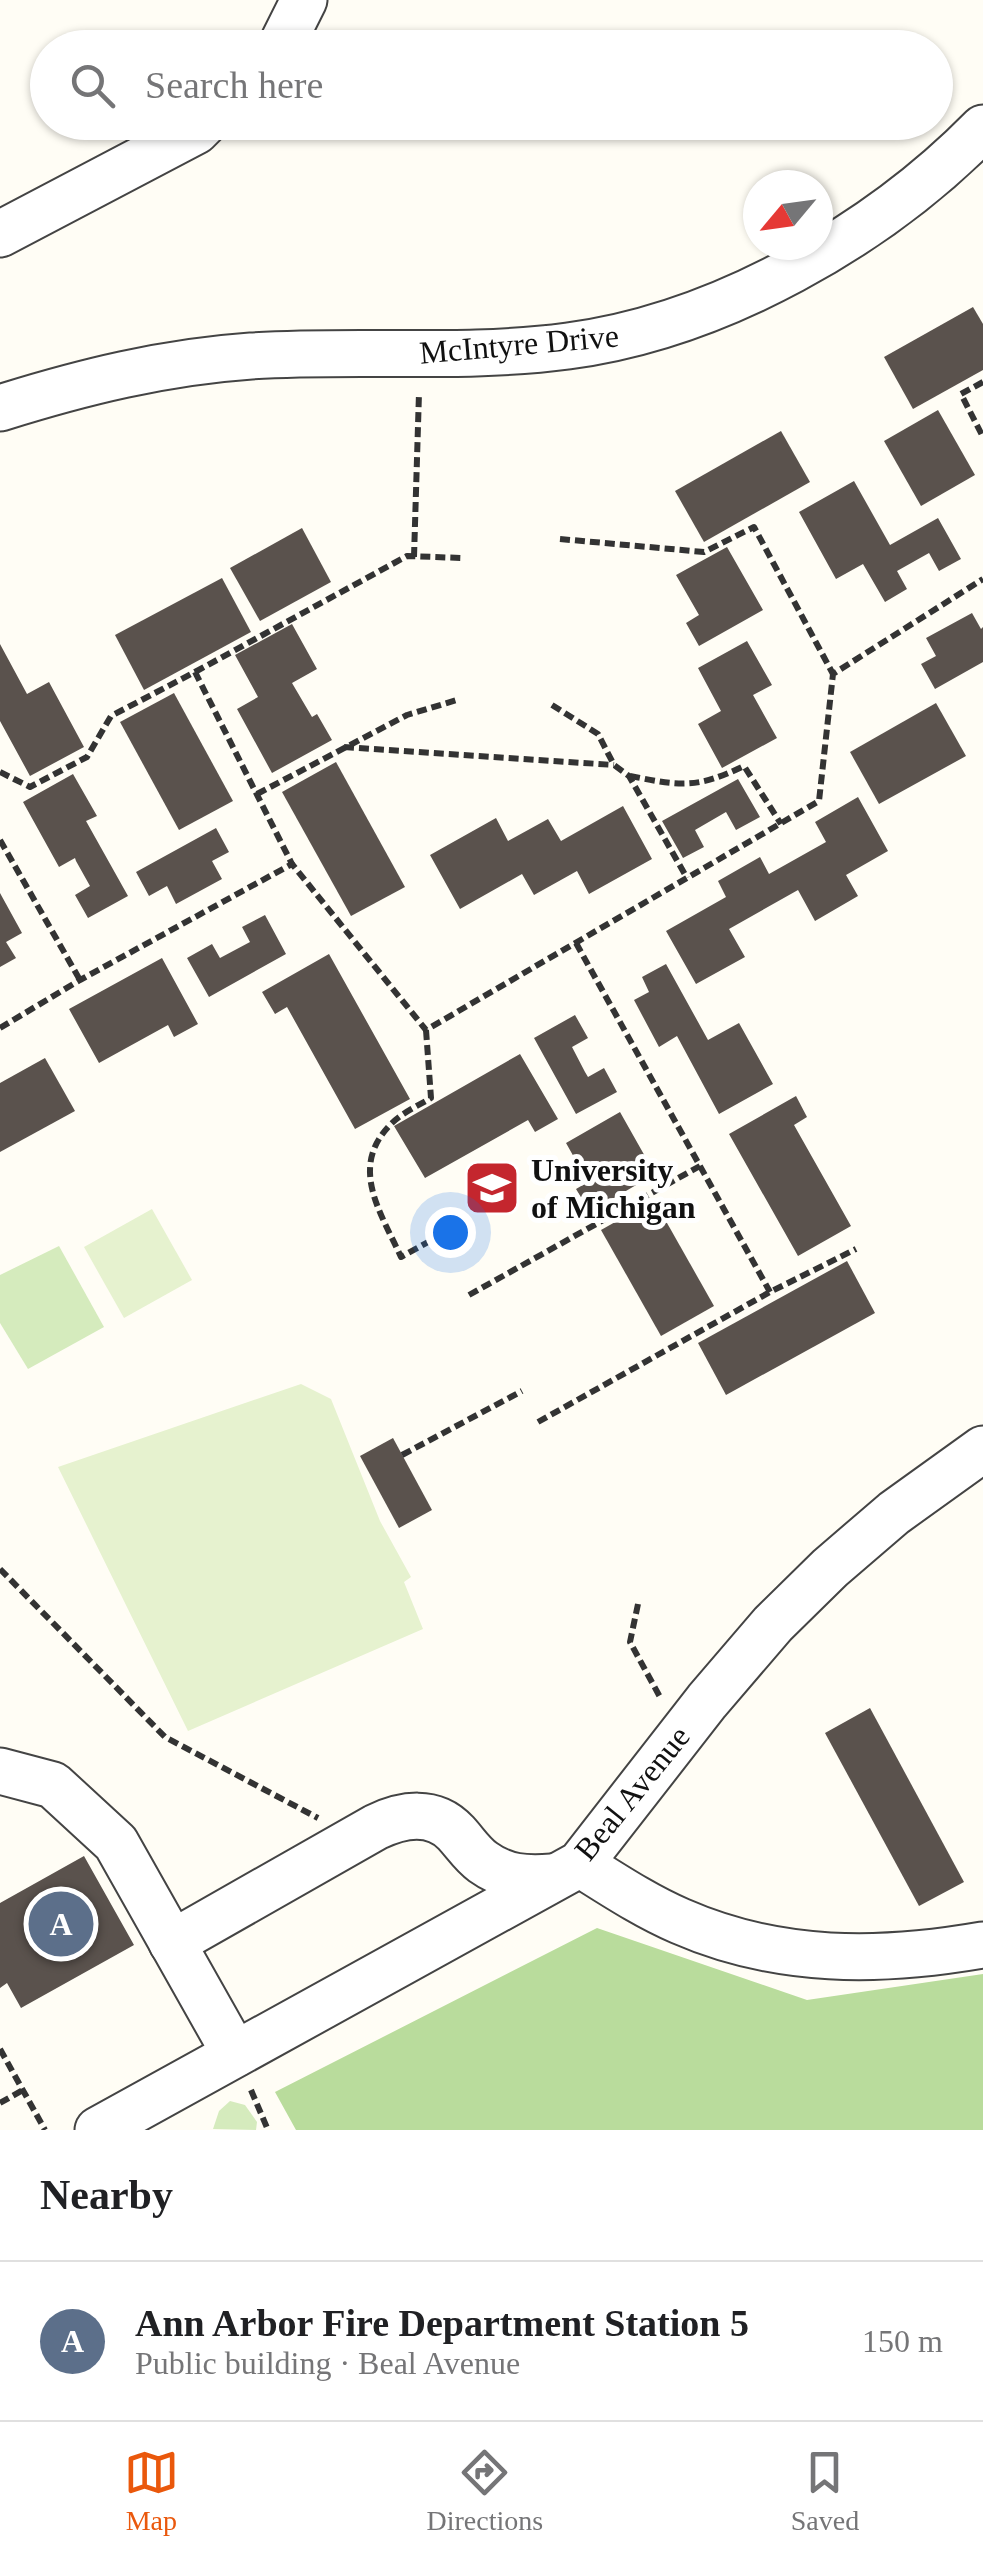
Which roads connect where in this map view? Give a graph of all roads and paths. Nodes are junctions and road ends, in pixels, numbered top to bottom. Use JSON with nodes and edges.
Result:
{"nodes":[{"id":1,"x":304,"y":0,"type":"edge"},
{"id":2,"x":289,"y":30,"type":"edge"},
{"id":3,"x":983,"y":128,"type":"edge"},
{"id":4,"x":179,"y":140,"type":"edge"},
{"id":5,"x":0,"y":234,"type":"edge"},
{"id":6,"x":983,"y":382,"type":"edge"},
{"id":7,"x":420,"y":383,"type":"dead end"},
{"id":8,"x":0,"y":408,"type":"edge"},
{"id":9,"x":983,"y":438,"type":"edge"},
{"id":10,"x":560,"y":539,"type":"dead end"},
{"id":11,"x":414,"y":557,"type":"junction"},
{"id":12,"x":462,"y":558,"type":"dead end"},
{"id":13,"x":983,"y":579,"type":"edge"},
{"id":14,"x":196,"y":672,"type":"junction"},
{"id":15,"x":833,"y":674,"type":"junction"},
{"id":16,"x":457,"y":700,"type":"dead end"},
{"id":17,"x":552,"y":705,"type":"dead end"},
{"id":18,"x":344,"y":747,"type":"junction"},
{"id":19,"x":614,"y":764,"type":"junction"},
{"id":20,"x":0,"y":772,"type":"edge"},
{"id":21,"x":629,"y":776,"type":"junction"},
{"id":22,"x":257,"y":794,"type":"junction"},
{"id":23,"x":781,"y":824,"type":"junction"},
{"id":24,"x":0,"y":840,"type":"edge"},
{"id":25,"x":9,"y":856,"type":"junction"},
{"id":26,"x":0,"y":860,"type":"edge"},
{"id":27,"x":292,"y":864,"type":"junction"},
{"id":28,"x":687,"y":878,"type":"junction"},
{"id":29,"x":576,"y":944,"type":"junction"},
{"id":30,"x":80,"y":980,"type":"junction"},
{"id":31,"x":0,"y":1028,"type":"edge"},
{"id":32,"x":426,"y":1030,"type":"junction"},
{"id":33,"x":700,"y":1166,"type":"junction"},
{"id":34,"x":470,"y":1219,"type":"dead end"},
{"id":35,"x":438,"y":1237,"type":"junction"},
{"id":36,"x":856,"y":1248,"type":"dead end"},
{"id":37,"x":447,"y":1254,"type":"dead end"},
{"id":38,"x":770,"y":1292,"type":"junction"},
{"id":39,"x":469,"y":1295,"type":"dead end"},
{"id":40,"x":522,"y":1391,"type":"dead end"},
{"id":41,"x":538,"y":1422,"type":"dead end"},
{"id":42,"x":983,"y":1449,"type":"edge"},
{"id":43,"x":402,"y":1455,"type":"dead end"},
{"id":44,"x":0,"y":1569,"type":"edge"},
{"id":45,"x":638,"y":1604,"type":"dead end"},
{"id":46,"x":661,"y":1715,"type":"dead end"},
{"id":47,"x":0,"y":1770,"type":"edge"},
{"id":48,"x":332,"y":1826,"type":"dead end"},
{"id":49,"x":566,"y":1871,"type":"junction"},
{"id":50,"x":172,"y":1943,"type":"junction"},
{"id":51,"x":983,"y":1945,"type":"edge"},
{"id":52,"x":0,"y":2049,"type":"edge"},
{"id":53,"x":235,"y":2054,"type":"junction"},
{"id":54,"x":23,"y":2090,"type":"junction"},
{"id":55,"x":0,"y":2104,"type":"edge"},
{"id":56,"x":151,"y":2117,"type":"edge"},
{"id":57,"x":45,"y":2130,"type":"edge"},
{"id":58,"x":98,"y":2130,"type":"edge"}],
"edges":[{"from":1,"to":2,"type":"street"},
{"from":3,"to":8,"type":"street","name":"McIntyre Drive"},
{"from":4,"to":5,"type":"street"},
{"from":6,"to":9,"type":"path"},
{"from":7,"to":11,"type":"path"},
{"from":10,"to":15,"type":"path"},
{"from":11,"to":12,"type":"path"},
{"from":11,"to":14,"type":"path"},
{"from":13,"to":15,"type":"path"},
{"from":14,"to":20,"type":"path"},
{"from":14,"to":22,"type":"path"},
{"from":15,"to":23,"type":"path"},
{"from":16,"to":18,"type":"path"},
{"from":17,"to":19,"type":"path"},
{"from":18,"to":19,"type":"path"},
{"from":18,"to":22,"type":"path"},
{"from":19,"to":21,"type":"path"},
{"from":21,"to":23,"type":"path"},
{"from":21,"to":28,"type":"path"},
{"from":22,"to":27,"type":"path"},
{"from":23,"to":28,"type":"path"},
{"from":24,"to":25,"type":"path"},
{"from":25,"to":26,"type":"path"},
{"from":25,"to":30,"type":"path"},
{"from":27,"to":30,"type":"path"},
{"from":27,"to":32,"type":"path"},
{"from":28,"to":29,"type":"path"},
{"from":29,"to":32,"type":"path"},
{"from":29,"to":33,"type":"path"},
{"from":30,"to":31,"type":"path"},
{"from":32,"to":35,"type":"path"},
{"from":33,"to":38,"type":"path"},
{"from":33,"to":39,"type":"path"},
{"from":34,"to":35,"type":"path"},
{"from":35,"to":37,"type":"path"},
{"from":36,"to":38,"type":"path"},
{"from":38,"to":41,"type":"path"},
{"from":40,"to":43,"type":"path"},
{"from":42,"to":49,"type":"street","name":"Beal Avenue"},
{"from":44,"to":48,"type":"path"},
{"from":45,"to":46,"type":"path"},
{"from":47,"to":50,"type":"street"},
{"from":49,"to":50,"type":"street"},
{"from":49,"to":51,"type":"street"},
{"from":49,"to":53,"type":"street","name":"Beal Avenue"},
{"from":50,"to":53,"type":"street"},
{"from":52,"to":54,"type":"path"},
{"from":53,"to":56,"type":"street","name":"Beal Avenue"},
{"from":54,"to":55,"type":"path"},
{"from":54,"to":57,"type":"path"},
{"from":56,"to":58,"type":"street"}]}
